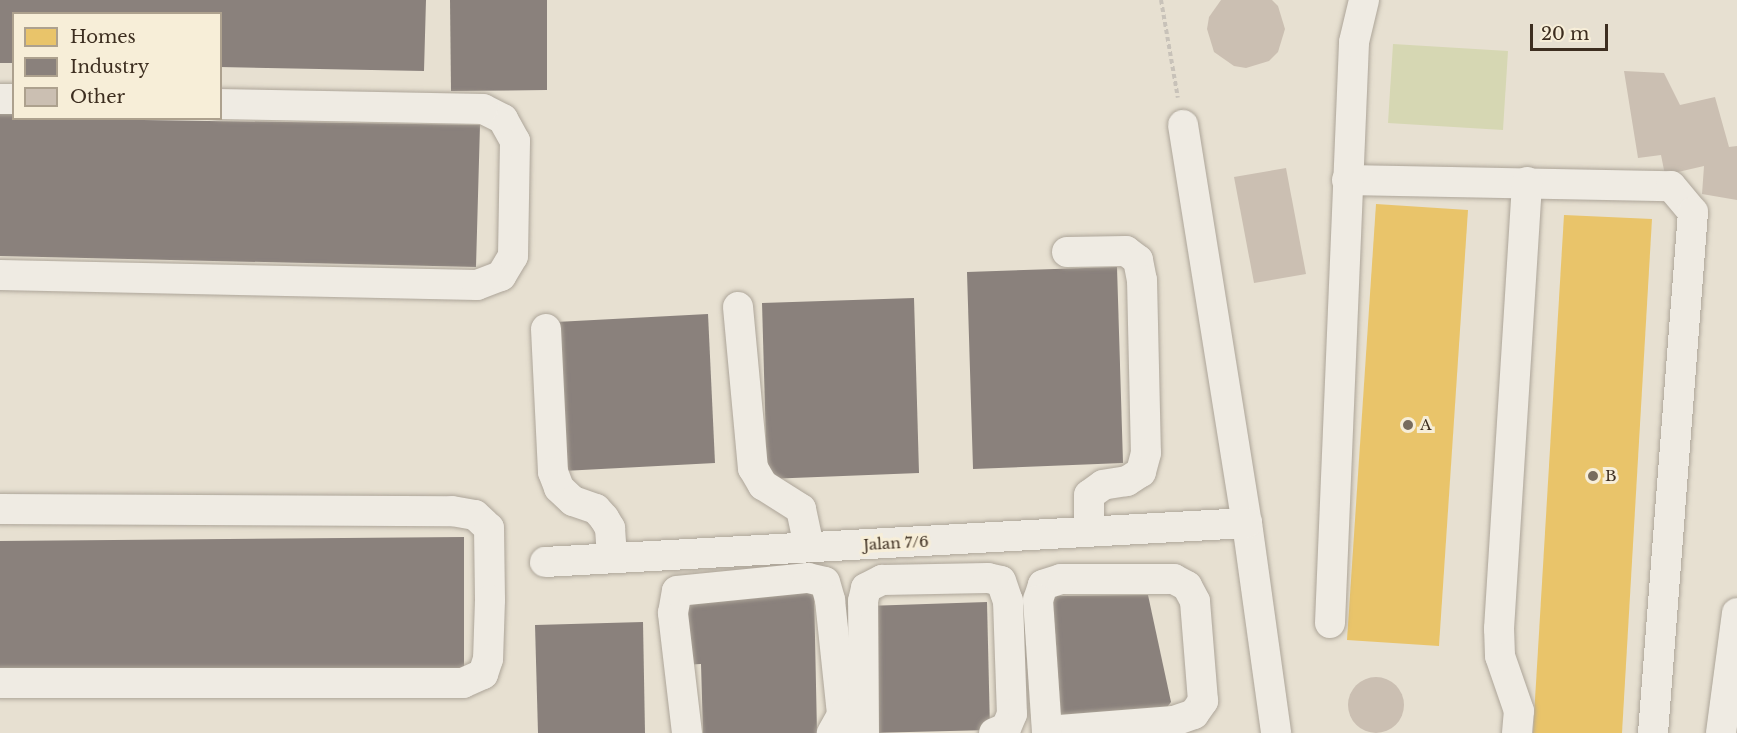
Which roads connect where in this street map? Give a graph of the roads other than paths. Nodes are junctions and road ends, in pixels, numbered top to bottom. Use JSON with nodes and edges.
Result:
{"nodes":[{"id":1,"x":1364,"y":0,"type":"edge"},
{"id":2,"x":222,"y":104,"type":"edge"},
{"id":3,"x":1183,"y":125,"type":"road end"},
{"id":4,"x":1347,"y":180,"type":"junction"},
{"id":5,"x":1527,"y":182,"type":"junction"},
{"id":6,"x":1066,"y":252,"type":"dead end"},
{"id":7,"x":0,"y":275,"type":"edge"},
{"id":8,"x":738,"y":307,"type":"dead end"},
{"id":9,"x":546,"y":329,"type":"dead end"},
{"id":10,"x":0,"y":509,"type":"edge"},
{"id":11,"x":1247,"y":523,"type":"junction"},
{"id":12,"x":1089,"y":532,"type":"junction"},
{"id":13,"x":810,"y":547,"type":"junction"},
{"id":14,"x":612,"y":558,"type":"junction"},
{"id":15,"x":545,"y":562,"type":"dead end"},
{"id":16,"x":1737,"y":613,"type":"edge"},
{"id":17,"x":1330,"y":623,"type":"dead end"},
{"id":18,"x":0,"y":683,"type":"edge"},
{"id":19,"x":1047,"y":732,"type":"edge"},
{"id":20,"x":687,"y":733,"type":"edge"},
{"id":21,"x":832,"y":733,"type":"edge"},
{"id":22,"x":864,"y":733,"type":"edge"},
{"id":23,"x":994,"y":733,"type":"edge"},
{"id":24,"x":1276,"y":733,"type":"edge"},
{"id":25,"x":1517,"y":733,"type":"edge"},
{"id":26,"x":1653,"y":733,"type":"edge"},
{"id":27,"x":1721,"y":733,"type":"edge"}],
"edges":[{"from":1,"to":4,"type":"street"},
{"from":2,"to":7,"type":"street"},
{"from":3,"to":11,"type":"street"},
{"from":4,"to":5,"type":"street"},
{"from":4,"to":17,"type":"street"},
{"from":5,"to":25,"type":"street"},
{"from":5,"to":26,"type":"street"},
{"from":6,"to":12,"type":"street"},
{"from":8,"to":13,"type":"street"},
{"from":9,"to":14,"type":"street"},
{"from":10,"to":18,"type":"street"},
{"from":11,"to":12,"type":"street","name":"Jalan 7/6"},
{"from":11,"to":24,"type":"street"},
{"from":12,"to":13,"type":"street","name":"Jalan 7/6"},
{"from":13,"to":14,"type":"street","name":"Jalan 7/6"},
{"from":14,"to":15,"type":"street","name":"Jalan 7/6"},
{"from":16,"to":27,"type":"street"},
{"from":19,"to":19,"type":"street"},
{"from":20,"to":21,"type":"street"},
{"from":22,"to":23,"type":"street"}]}
